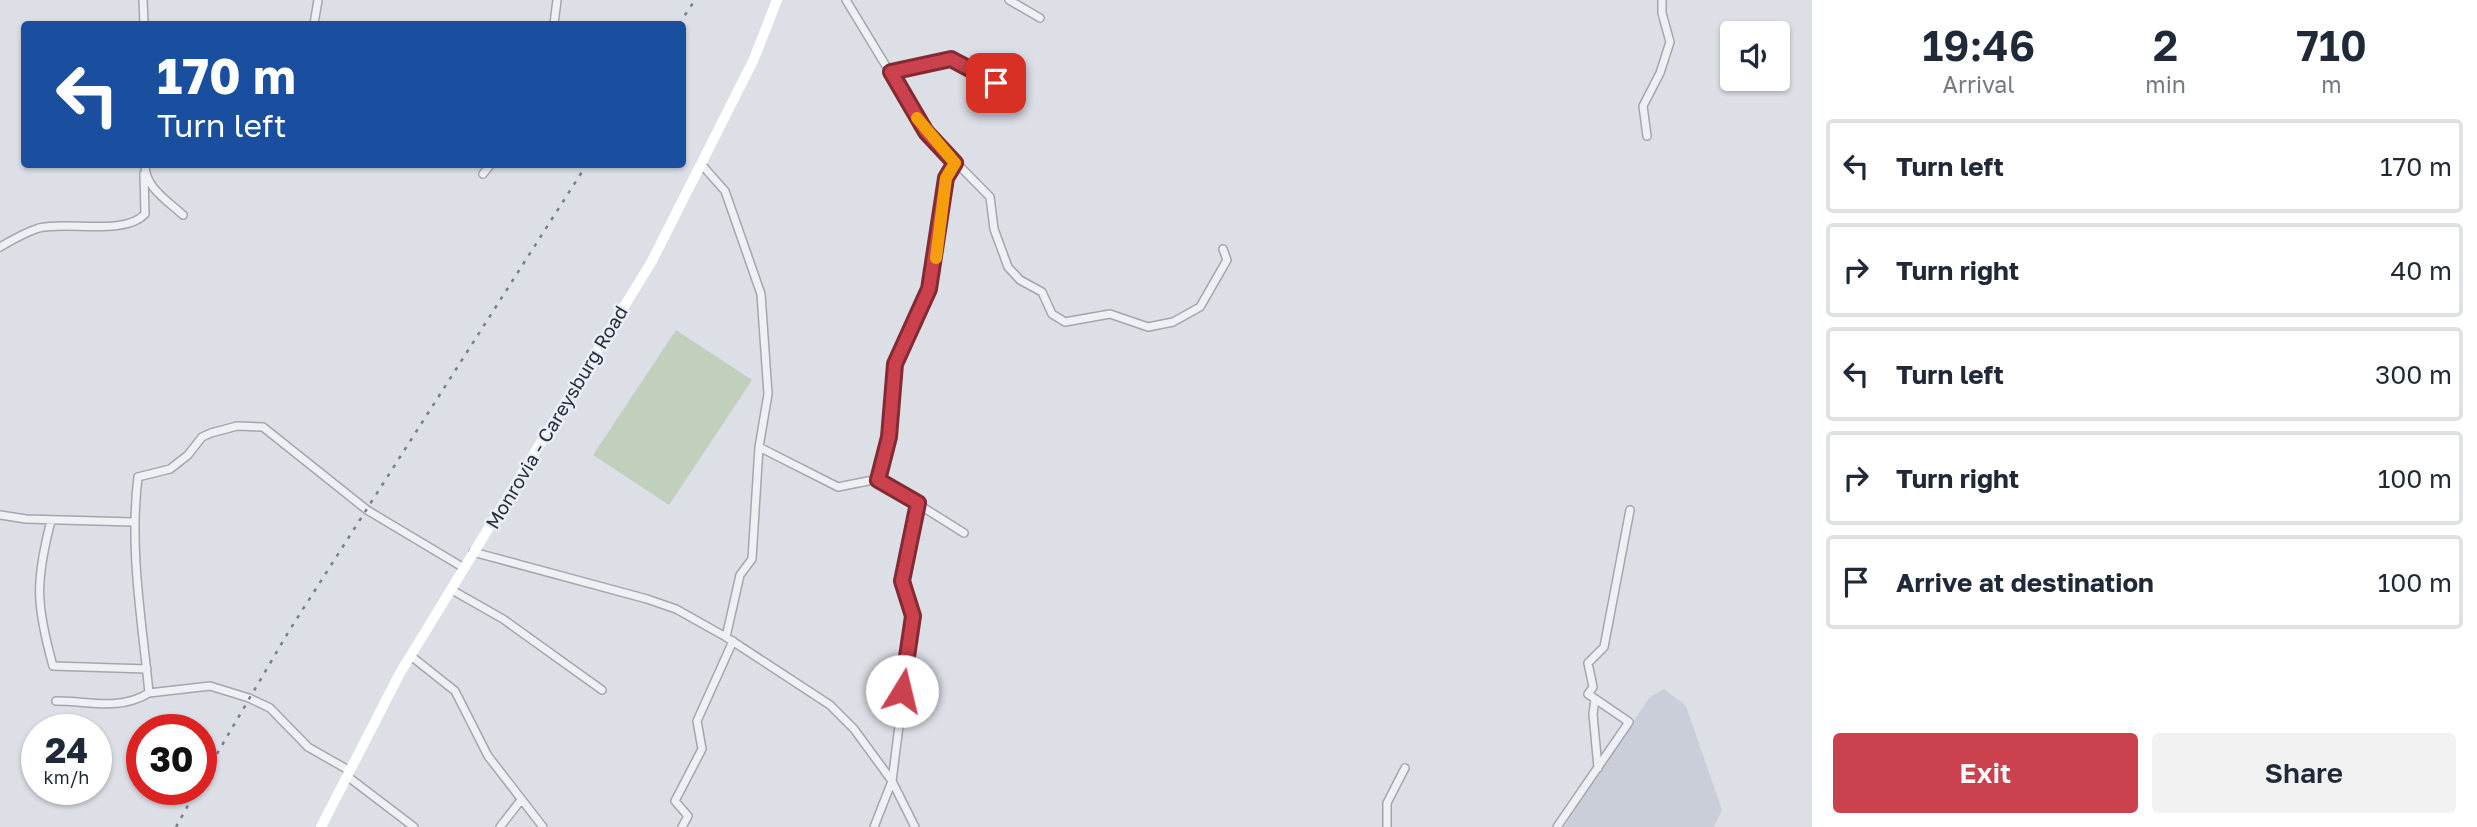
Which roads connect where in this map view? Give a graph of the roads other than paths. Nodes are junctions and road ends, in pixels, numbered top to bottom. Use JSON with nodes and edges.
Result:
{"nodes":[{"id":1,"x":143,"y":0,"type":"edge"},
{"id":2,"x":318,"y":0,"type":"edge"},
{"id":3,"x":557,"y":0,"type":"edge"},
{"id":4,"x":778,"y":0,"type":"edge"},
{"id":5,"x":846,"y":0,"type":"edge"},
{"id":6,"x":1009,"y":0,"type":"edge"},
{"id":7,"x":1662,"y":0,"type":"edge"},
{"id":8,"x":1040,"y":18,"type":"dead end"},
{"id":9,"x":144,"y":21,"type":"edge"},
{"id":10,"x":314,"y":21,"type":"edge"},
{"id":11,"x":554,"y":21,"type":"edge"},
{"id":12,"x":891,"y":72,"type":"junction"},
{"id":13,"x":1020,"y":89,"type":"dead end"},
{"id":14,"x":1647,"y":136,"type":"dead end"},
{"id":15,"x":955,"y":163,"type":"junction"},
{"id":16,"x":701,"y":164,"type":"junction"},
{"id":17,"x":145,"y":168,"type":"edge"},
{"id":18,"x":487,"y":168,"type":"edge"},
{"id":19,"x":144,"y":174,"type":"junction"},
{"id":20,"x":482,"y":174,"type":"dead end"},
{"id":21,"x":183,"y":215,"type":"dead end"},
{"id":22,"x":0,"y":247,"type":"edge"},
{"id":23,"x":1223,"y":248,"type":"dead end"},
{"id":24,"x":759,"y":447,"type":"junction"},
{"id":25,"x":878,"y":480,"type":"junction"},
{"id":26,"x":918,"y":503,"type":"junction"},
{"id":27,"x":1630,"y":510,"type":"dead end"},
{"id":28,"x":0,"y":515,"type":"edge"},
{"id":29,"x":51,"y":521,"type":"junction"},
{"id":30,"x":133,"y":522,"type":"junction"},
{"id":31,"x":964,"y":533,"type":"dead end"},
{"id":32,"x":473,"y":552,"type":"junction"},
{"id":33,"x":464,"y":568,"type":"junction"},
{"id":34,"x":452,"y":590,"type":"junction"},
{"id":35,"x":729,"y":639,"type":"junction"},
{"id":36,"x":411,"y":656,"type":"junction"},
{"id":37,"x":147,"y":670,"type":"junction"},
{"id":38,"x":602,"y":690,"type":"dead end"},
{"id":39,"x":149,"y":693,"type":"junction"},
{"id":40,"x":1595,"y":699,"type":"junction"},
{"id":41,"x":56,"y":701,"type":"dead end"},
{"id":42,"x":1405,"y":768,"type":"dead end"},
{"id":43,"x":1598,"y":769,"type":"junction"},
{"id":44,"x":348,"y":774,"type":"junction"},
{"id":45,"x":892,"y":781,"type":"junction"},
{"id":46,"x":521,"y":800,"type":"junction"},
{"id":47,"x":321,"y":827,"type":"edge"},
{"id":48,"x":414,"y":827,"type":"edge"},
{"id":49,"x":500,"y":827,"type":"edge"},
{"id":50,"x":543,"y":827,"type":"edge"},
{"id":51,"x":682,"y":827,"type":"edge"},
{"id":52,"x":874,"y":827,"type":"edge"},
{"id":53,"x":915,"y":827,"type":"edge"},
{"id":54,"x":1387,"y":827,"type":"edge"},
{"id":55,"x":1557,"y":827,"type":"edge"}],
"edges":[{"from":1,"to":9,"type":"street"},
{"from":2,"to":10,"type":"street"},
{"from":3,"to":11,"type":"street"},
{"from":4,"to":16,"type":"main road","name":"Monrovia - Careysburg Road"},
{"from":5,"to":12,"type":"street"},
{"from":6,"to":8,"type":"street"},
{"from":7,"to":14,"type":"street"},
{"from":12,"to":13,"type":"street"},
{"from":12,"to":15,"type":"street"},
{"from":15,"to":23,"type":"street"},
{"from":15,"to":25,"type":"street"},
{"from":16,"to":24,"type":"street"},
{"from":16,"to":32,"type":"main road","name":"Monrovia - Careysburg Road"},
{"from":17,"to":19,"type":"street"},
{"from":18,"to":20,"type":"street"},
{"from":19,"to":21,"type":"street"},
{"from":19,"to":22,"type":"street"},
{"from":24,"to":25,"type":"street"},
{"from":24,"to":35,"type":"street"},
{"from":25,"to":26,"type":"street"},
{"from":26,"to":31,"type":"street"},
{"from":26,"to":45,"type":"street"},
{"from":27,"to":40,"type":"street"},
{"from":28,"to":29,"type":"street"},
{"from":29,"to":30,"type":"street"},
{"from":29,"to":37,"type":"street"},
{"from":30,"to":33,"type":"street"},
{"from":30,"to":37,"type":"street"},
{"from":32,"to":33,"type":"main road","name":"Monrovia - Careysburg Road"},
{"from":32,"to":35,"type":"street"},
{"from":33,"to":34,"type":"main road","name":"Monrovia - Careysburg Road"},
{"from":34,"to":36,"type":"main road","name":"Monrovia - Careysburg Road"},
{"from":34,"to":38,"type":"street"},
{"from":35,"to":45,"type":"street"},
{"from":35,"to":51,"type":"street"},
{"from":36,"to":44,"type":"main road","name":"Monrovia - Careysburg Road"},
{"from":36,"to":46,"type":"street"},
{"from":37,"to":39,"type":"street"},
{"from":39,"to":41,"type":"street"},
{"from":39,"to":44,"type":"street"},
{"from":40,"to":43,"type":"street"},
{"from":40,"to":43,"type":"street"},
{"from":42,"to":54,"type":"street"},
{"from":43,"to":55,"type":"street"},
{"from":44,"to":47,"type":"main road","name":"Monrovia - Careysburg Road"},
{"from":44,"to":48,"type":"street"},
{"from":45,"to":52,"type":"street"},
{"from":45,"to":53,"type":"street"},
{"from":46,"to":49,"type":"street"},
{"from":46,"to":50,"type":"street"}]}
